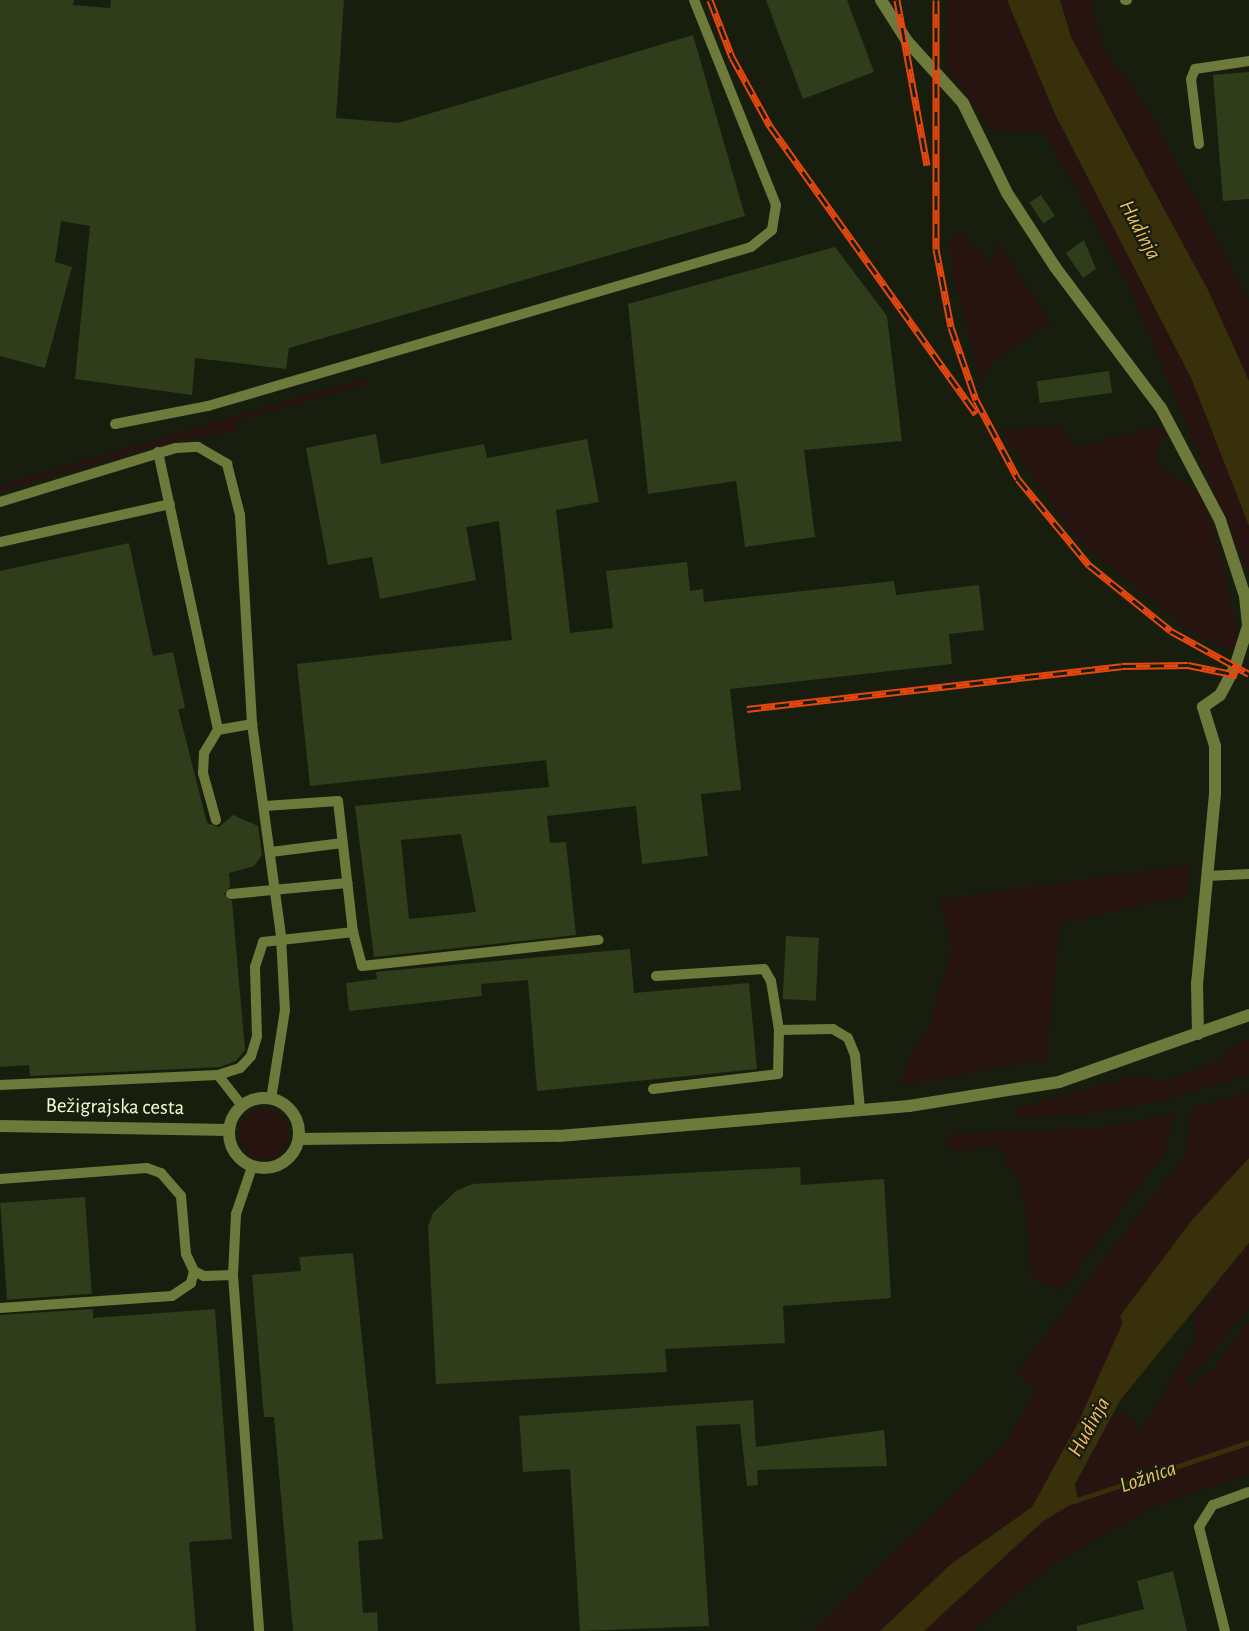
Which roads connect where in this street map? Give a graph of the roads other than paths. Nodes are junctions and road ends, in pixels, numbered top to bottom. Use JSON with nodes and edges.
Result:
{"nodes":[{"id":1,"x":694,"y":0,"type":"edge"},
{"id":2,"x":881,"y":0,"type":"edge"},
{"id":3,"x":1249,"y":61,"type":"edge"},
{"id":4,"x":1199,"y":144,"type":"dead end"},
{"id":5,"x":115,"y":424,"type":"dead end"},
{"id":6,"x":158,"y":452,"type":"junction"},
{"id":7,"x":0,"y":502,"type":"edge"},
{"id":8,"x":170,"y":504,"type":"junction"},
{"id":9,"x":0,"y":542,"type":"edge"},
{"id":10,"x":252,"y":724,"type":"junction"},
{"id":11,"x":218,"y":730,"type":"junction"},
{"id":12,"x":265,"y":806,"type":"junction"},
{"id":13,"x":216,"y":820,"type":"dead end"},
{"id":14,"x":342,"y":843,"type":"junction"},
{"id":15,"x":271,"y":852,"type":"junction"},
{"id":16,"x":1249,"y":874,"type":"edge"},
{"id":17,"x":1207,"y":876,"type":"junction"},
{"id":18,"x":347,"y":883,"type":"junction"},
{"id":19,"x":275,"y":890,"type":"junction"},
{"id":20,"x":231,"y":894,"type":"dead end"},
{"id":21,"x":352,"y":932,"type":"junction"},
{"id":22,"x":281,"y":937,"type":"junction"},
{"id":23,"x":599,"y":940,"type":"dead end"},
{"id":24,"x":656,"y":976,"type":"dead end"},
{"id":25,"x":1249,"y":1015,"type":"edge"},
{"id":26,"x":779,"y":1030,"type":"junction"},
{"id":27,"x":1198,"y":1034,"type":"junction"},
{"id":28,"x":218,"y":1075,"type":"junction"},
{"id":29,"x":0,"y":1085,"type":"edge"},
{"id":30,"x":653,"y":1089,"type":"dead end"},
{"id":31,"x":271,"y":1099,"type":"junction"},
{"id":32,"x":242,"y":1106,"type":"junction"},
{"id":33,"x":860,"y":1110,"type":"junction"},
{"id":34,"x":0,"y":1126,"type":"edge"},
{"id":35,"x":229,"y":1130,"type":"junction"},
{"id":36,"x":299,"y":1139,"type":"junction"},
{"id":37,"x":252,"y":1167,"type":"junction"},
{"id":38,"x":0,"y":1179,"type":"edge"},
{"id":39,"x":194,"y":1271,"type":"junction"},
{"id":40,"x":233,"y":1275,"type":"junction"},
{"id":41,"x":0,"y":1308,"type":"edge"},
{"id":42,"x":1249,"y":1492,"type":"edge"},
{"id":43,"x":259,"y":1631,"type":"edge"},
{"id":44,"x":1225,"y":1631,"type":"edge"}],
"edges":[{"from":1,"to":5,"type":"lane"},
{"from":2,"to":17,"type":"street"},
{"from":3,"to":4,"type":"lane"},
{"from":6,"to":7,"type":"lane"},
{"from":6,"to":8,"type":"lane"},
{"from":6,"to":10,"type":"lane"},
{"from":8,"to":9,"type":"lane"},
{"from":8,"to":11,"type":"lane"},
{"from":10,"to":11,"type":"lane"},
{"from":10,"to":12,"type":"lane"},
{"from":11,"to":13,"type":"lane"},
{"from":12,"to":14,"type":"lane"},
{"from":12,"to":15,"type":"lane"},
{"from":14,"to":15,"type":"lane"},
{"from":14,"to":18,"type":"lane"},
{"from":15,"to":19,"type":"lane"},
{"from":16,"to":17,"type":"lane"},
{"from":17,"to":27,"type":"street"},
{"from":18,"to":19,"type":"lane"},
{"from":18,"to":21,"type":"lane"},
{"from":19,"to":20,"type":"lane"},
{"from":19,"to":22,"type":"lane"},
{"from":21,"to":22,"type":"lane"},
{"from":21,"to":23,"type":"lane"},
{"from":22,"to":28,"type":"lane"},
{"from":22,"to":31,"type":"lane"},
{"from":24,"to":26,"type":"lane"},
{"from":25,"to":27,"type":"street"},
{"from":26,"to":30,"type":"lane"},
{"from":26,"to":33,"type":"lane"},
{"from":27,"to":33,"type":"street"},
{"from":28,"to":29,"type":"lane"},
{"from":28,"to":32,"type":"lane"},
{"from":31,"to":32,"type":"street"},
{"from":31,"to":36,"type":"street"},
{"from":32,"to":35,"type":"street"},
{"from":33,"to":36,"type":"street"},
{"from":34,"to":35,"type":"street","name":"Bežigrajska cesta"},
{"from":35,"to":37,"type":"street"},
{"from":36,"to":37,"type":"street"},
{"from":37,"to":40,"type":"lane"},
{"from":38,"to":39,"type":"lane"},
{"from":39,"to":40,"type":"lane"},
{"from":39,"to":41,"type":"lane"},
{"from":40,"to":43,"type":"lane"},
{"from":42,"to":44,"type":"lane"}]}
